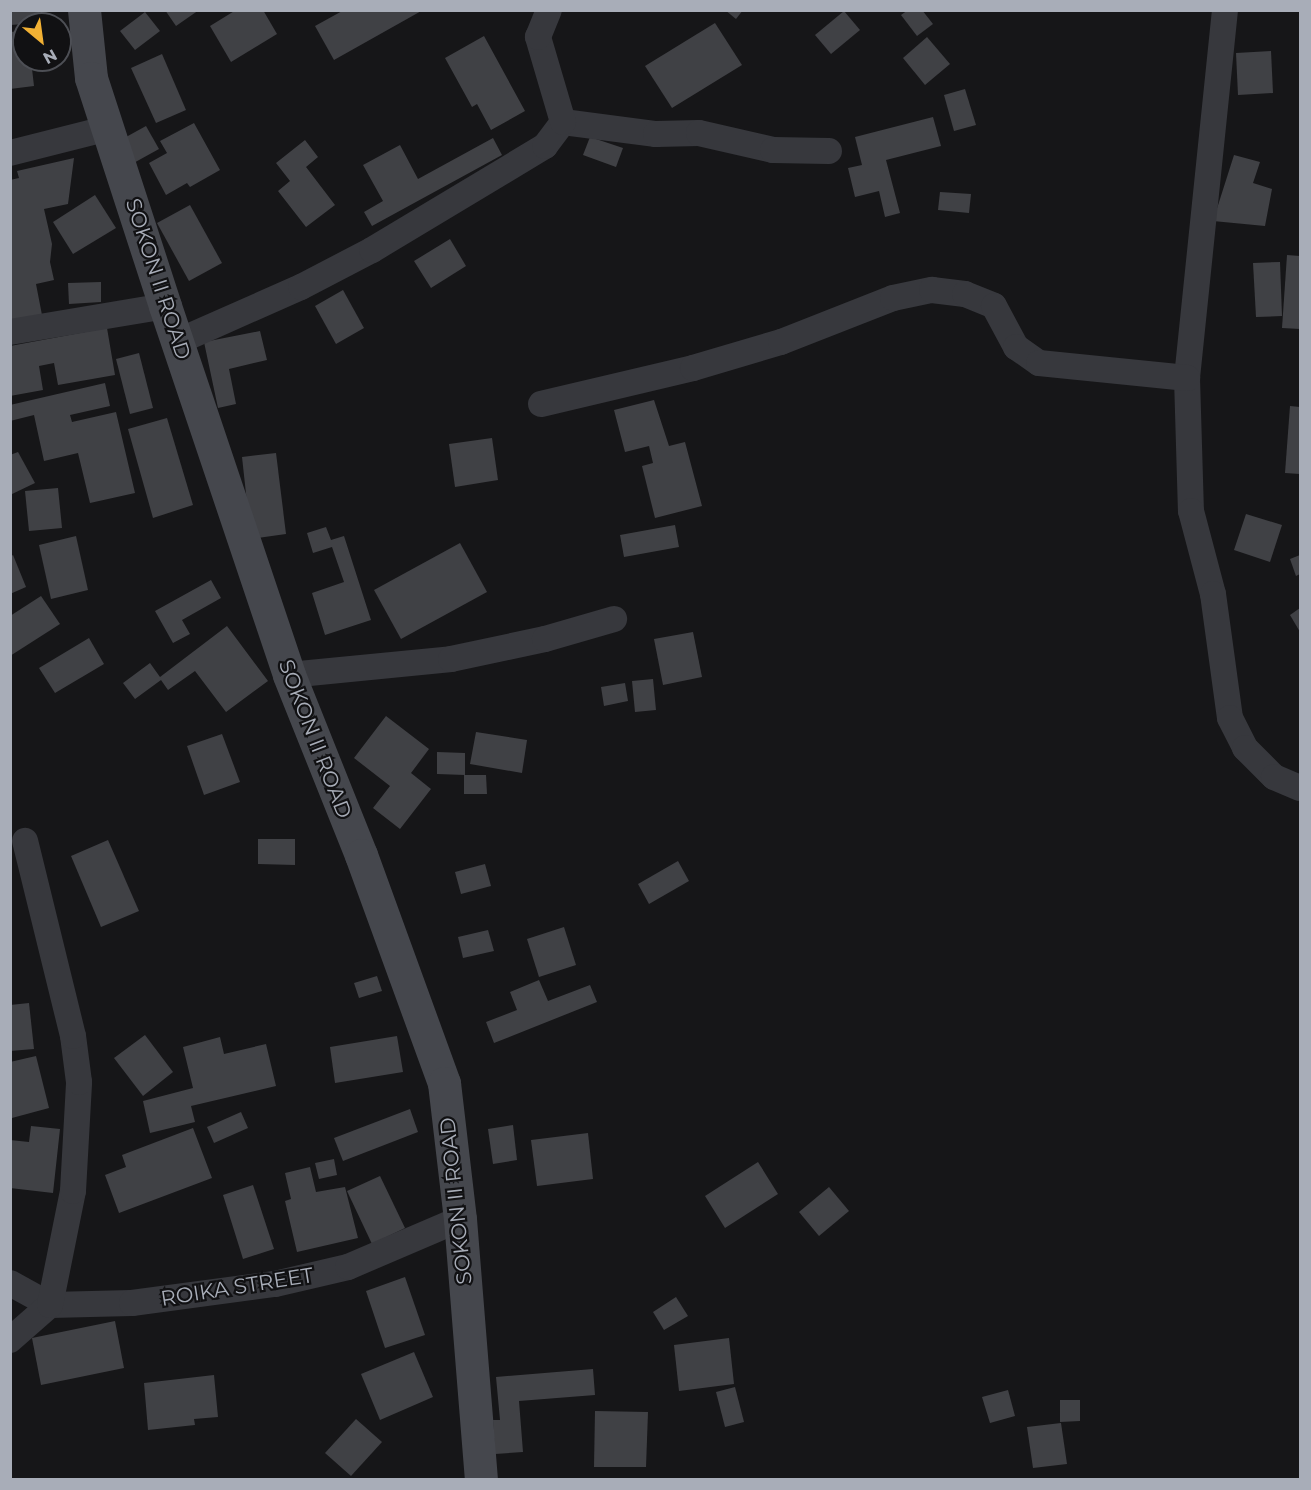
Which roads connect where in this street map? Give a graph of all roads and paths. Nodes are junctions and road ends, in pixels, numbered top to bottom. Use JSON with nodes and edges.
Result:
{"nodes":[{"id":1,"x":84,"y":10,"type":"edge"},
{"id":2,"x":549,"y":10,"type":"edge"},
{"id":3,"x":1225,"y":10,"type":"edge"},
{"id":4,"x":563,"y":122,"type":"junction"},
{"id":5,"x":109,"y":128,"type":"junction"},
{"id":6,"x":829,"y":151,"type":"dead end"},
{"id":7,"x":10,"y":153,"type":"edge"},
{"id":8,"x":165,"y":306,"type":"junction"},
{"id":9,"x":10,"y":332,"type":"edge"},
{"id":10,"x":179,"y":341,"type":"junction"},
{"id":11,"x":1187,"y":378,"type":"junction"},
{"id":12,"x":541,"y":404,"type":"dead end"},
{"id":13,"x":614,"y":619,"type":"dead end"},
{"id":14,"x":289,"y":675,"type":"junction"},
{"id":15,"x":1300,"y":788,"type":"edge"},
{"id":16,"x":25,"y":841,"type":"dead end"},
{"id":17,"x":460,"y":1219,"type":"junction"},
{"id":18,"x":10,"y":1283,"type":"edge"},
{"id":19,"x":50,"y":1305,"type":"junction"},
{"id":20,"x":10,"y":1340,"type":"edge"},
{"id":21,"x":481,"y":1479,"type":"edge"}],
"edges":[{"from":1,"to":5,"type":"street","name":"SOKON II ROAD"},
{"from":2,"to":4,"type":"street"},
{"from":3,"to":11,"type":"street"},
{"from":4,"to":6,"type":"street"},
{"from":4,"to":10,"type":"street"},
{"from":5,"to":7,"type":"street"},
{"from":5,"to":8,"type":"street","name":"SOKON II ROAD"},
{"from":8,"to":9,"type":"street"},
{"from":8,"to":10,"type":"street","name":"SOKON II ROAD"},
{"from":10,"to":14,"type":"street","name":"SOKON II ROAD"},
{"from":11,"to":12,"type":"street"},
{"from":11,"to":15,"type":"street"},
{"from":13,"to":14,"type":"street"},
{"from":14,"to":17,"type":"street","name":"SOKON II ROAD"},
{"from":16,"to":19,"type":"street"},
{"from":17,"to":19,"type":"street","name":"ROIKA STREET"},
{"from":17,"to":21,"type":"street","name":"SOKON II ROAD"},
{"from":18,"to":19,"type":"street","name":"ROIKA STREET"},
{"from":19,"to":20,"type":"street"}]}
